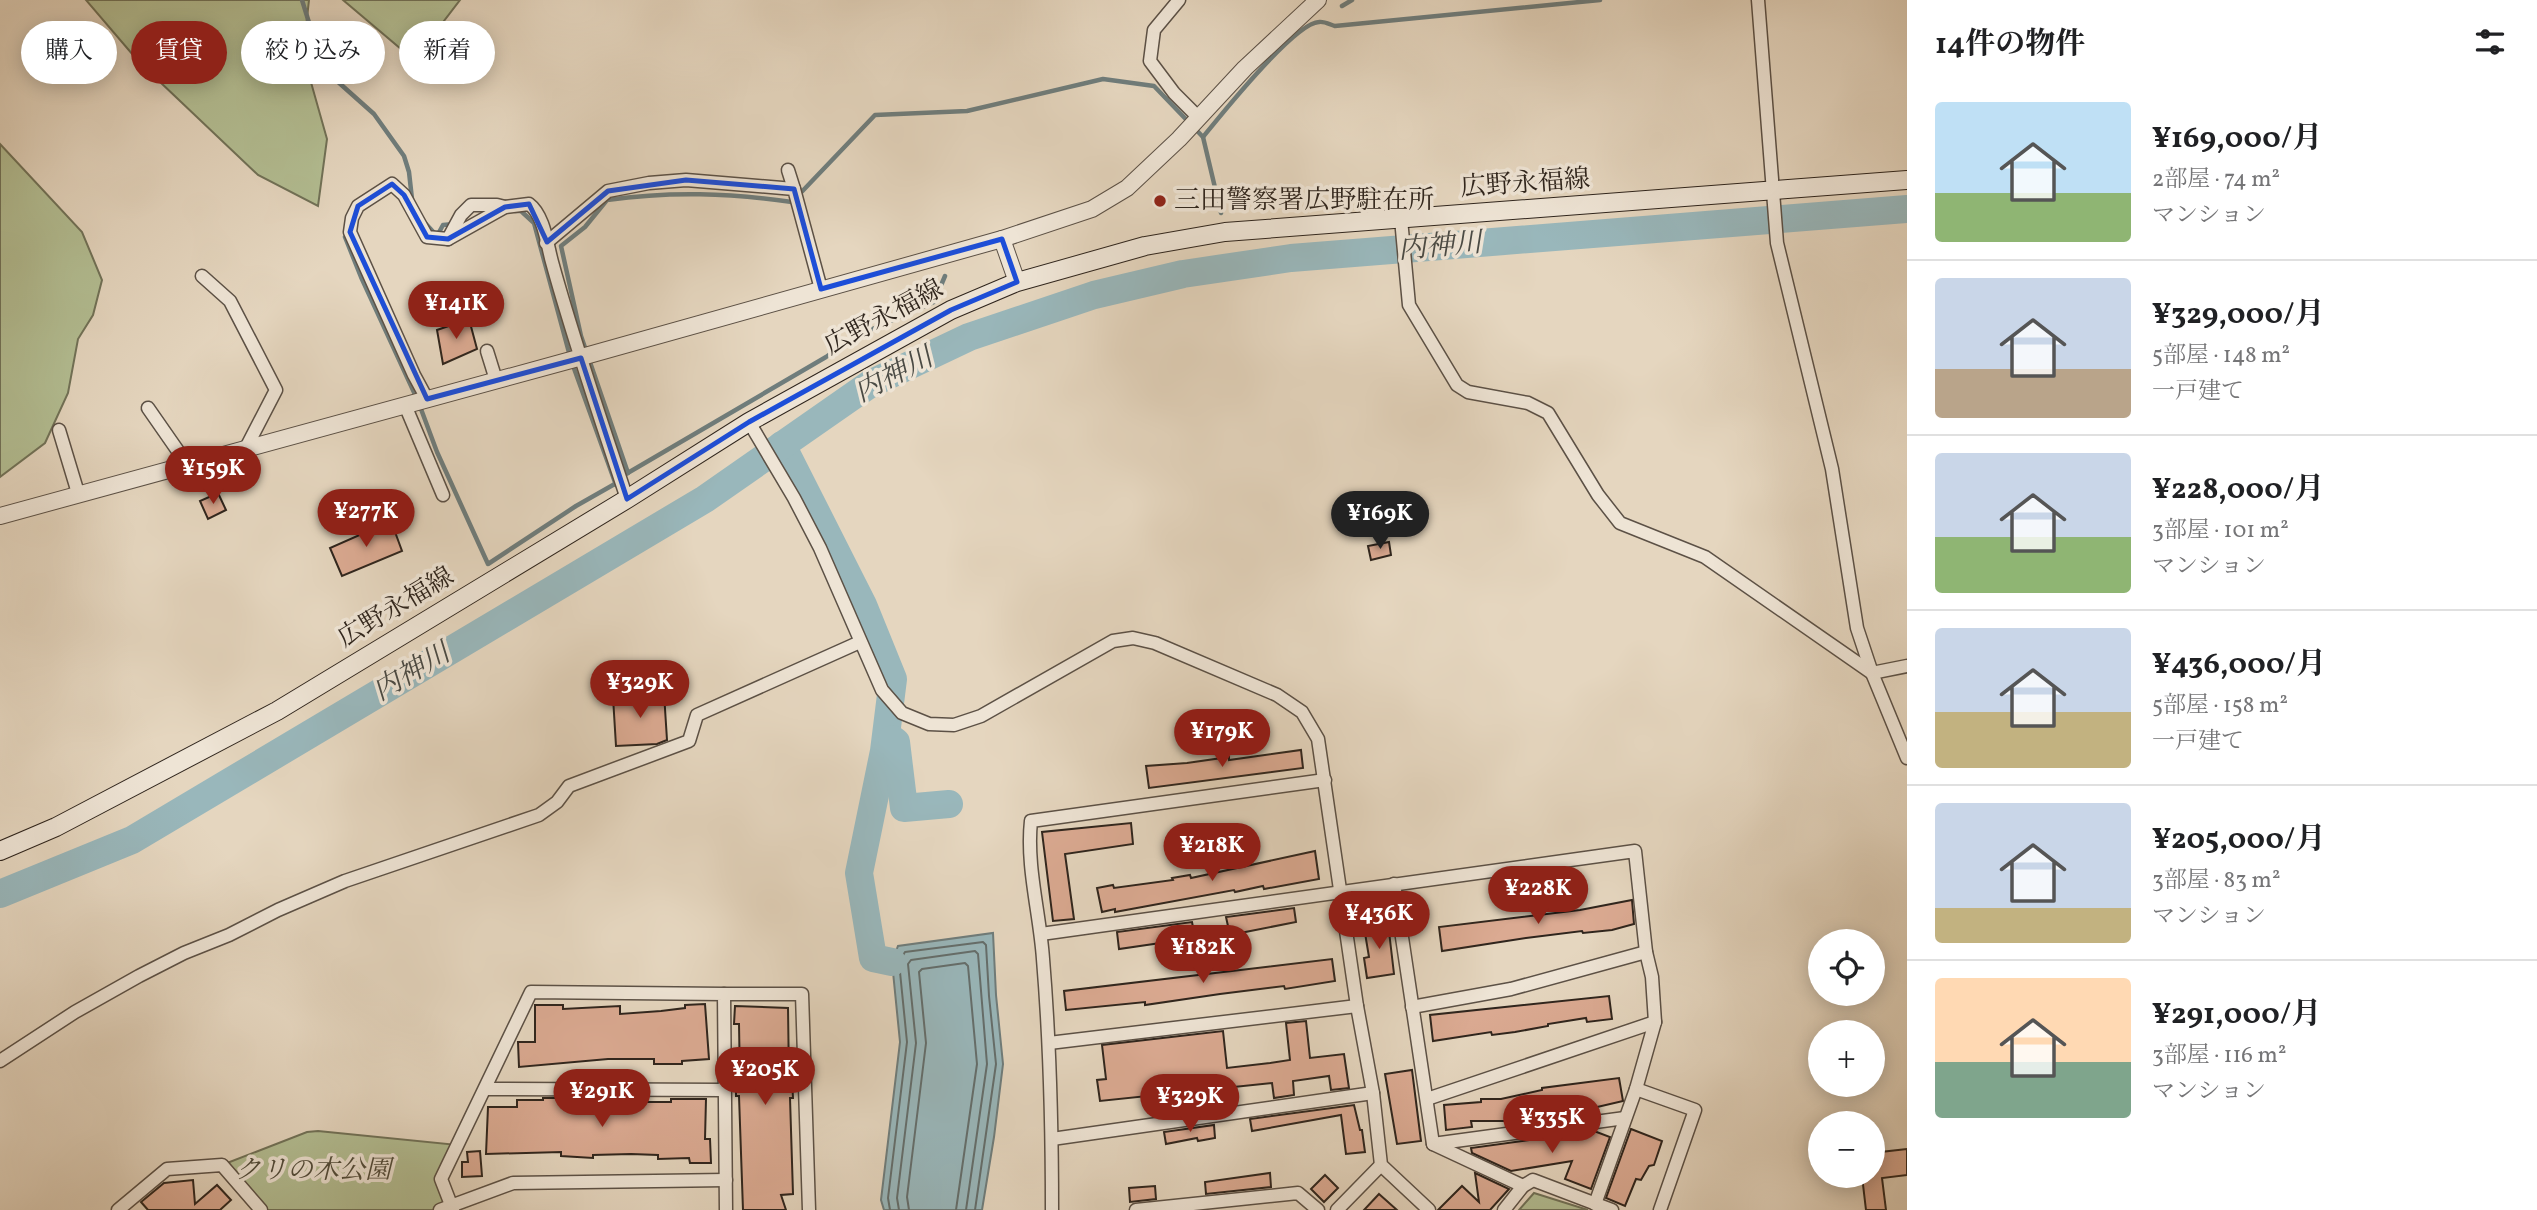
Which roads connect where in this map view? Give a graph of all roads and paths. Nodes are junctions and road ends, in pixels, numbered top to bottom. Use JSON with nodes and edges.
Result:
{"nodes":[{"id":1,"x":1179,"y":0,"type":"edge"},
{"id":2,"x":1318,"y":0,"type":"edge"},
{"id":3,"x":1758,"y":0,"type":"edge"},
{"id":4,"x":1199,"y":118,"type":"junction"},
{"id":5,"x":788,"y":170,"type":"dead end"},
{"id":6,"x":1907,"y":180,"type":"edge"},
{"id":7,"x":794,"y":190,"type":"junction"},
{"id":8,"x":1773,"y":192,"type":"junction"},
{"id":9,"x":505,"y":208,"type":"junction"},
{"id":10,"x":1401,"y":219,"type":"junction"},
{"id":11,"x":448,"y":239,"type":"junction"},
{"id":12,"x":1002,"y":239,"type":"junction"},
{"id":13,"x":547,"y":243,"type":"junction"},
{"id":14,"x":202,"y":276,"type":"dead end"},
{"id":15,"x":1017,"y":282,"type":"junction"},
{"id":16,"x":821,"y":289,"type":"junction"},
{"id":17,"x":487,"y":351,"type":"dead end"},
{"id":18,"x":580,"y":356,"type":"junction"},
{"id":19,"x":496,"y":380,"type":"junction"},
{"id":20,"x":427,"y":399,"type":"junction"},
{"id":21,"x":405,"y":405,"type":"junction"},
{"id":22,"x":148,"y":408,"type":"dead end"},
{"id":23,"x":752,"y":427,"type":"junction"},
{"id":24,"x":59,"y":430,"type":"dead end"},
{"id":25,"x":246,"y":448,"type":"junction"},
{"id":26,"x":187,"y":464,"type":"junction"},
{"id":27,"x":78,"y":493,"type":"junction"},
{"id":28,"x":443,"y":495,"type":"dead end"},
{"id":29,"x":627,"y":499,"type":"junction"},
{"id":30,"x":0,"y":516,"type":"edge"},
{"id":31,"x":860,"y":642,"type":"junction"},
{"id":32,"x":1907,"y":666,"type":"edge"},
{"id":33,"x":1872,"y":673,"type":"junction"},
{"id":34,"x":1907,"y":758,"type":"edge"},
{"id":35,"x":1325,"y":780,"type":"junction"},
{"id":36,"x":0,"y":851,"type":"edge"},
{"id":37,"x":1394,"y":884,"type":"junction"},
{"id":38,"x":1342,"y":892,"type":"junction"},
{"id":39,"x":1041,"y":934,"type":"junction"},
{"id":40,"x":1646,"y":952,"type":"junction"},
{"id":41,"x":724,"y":994,"type":"junction"},
{"id":42,"x":1357,"y":1006,"type":"junction"},
{"id":43,"x":1412,"y":1007,"type":"junction"},
{"id":44,"x":1655,"y":1022,"type":"junction"},
{"id":45,"x":1049,"y":1043,"type":"junction"},
{"id":46,"x":0,"y":1061,"type":"edge"},
{"id":47,"x":485,"y":1089,"type":"junction"},
{"id":48,"x":1636,"y":1089,"type":"junction"},
{"id":49,"x":723,"y":1090,"type":"junction"},
{"id":50,"x":1373,"y":1093,"type":"junction"},
{"id":51,"x":1427,"y":1099,"type":"junction"},
{"id":52,"x":1625,"y":1118,"type":"junction"},
{"id":53,"x":1052,"y":1139,"type":"junction"},
{"id":54,"x":1433,"y":1144,"type":"junction"},
{"id":55,"x":1381,"y":1165,"type":"junction"},
{"id":56,"x":726,"y":1180,"type":"junction"},
{"id":57,"x":1523,"y":1186,"type":"junction"},
{"id":58,"x":1595,"y":1204,"type":"junction"},
{"id":59,"x":260,"y":1209,"type":"edge"},
{"id":60,"x":448,"y":1209,"type":"edge"},
{"id":61,"x":118,"y":1210,"type":"edge"},
{"id":62,"x":726,"y":1210,"type":"edge"},
{"id":63,"x":809,"y":1210,"type":"edge"},
{"id":64,"x":1052,"y":1210,"type":"edge"},
{"id":65,"x":1136,"y":1210,"type":"edge"},
{"id":66,"x":1318,"y":1210,"type":"edge"},
{"id":67,"x":1337,"y":1210,"type":"edge"},
{"id":68,"x":1429,"y":1210,"type":"edge"},
{"id":69,"x":1504,"y":1210,"type":"edge"},
{"id":70,"x":1612,"y":1210,"type":"edge"},
{"id":71,"x":1660,"y":1210,"type":"edge"}],
"edges":[{"from":1,"to":4,"type":"street"},
{"from":2,"to":4,"type":"street"},
{"from":3,"to":8,"type":"street"},
{"from":4,"to":12,"type":"street"},
{"from":5,"to":7,"type":"street"},
{"from":6,"to":8,"type":"main road","name":"広野永福線"},
{"from":7,"to":13,"type":"street"},
{"from":7,"to":16,"type":"street"},
{"from":8,"to":10,"type":"main road","name":"広野永福線"},
{"from":8,"to":33,"type":"street"},
{"from":9,"to":11,"type":"street"},
{"from":9,"to":11,"type":"street"},
{"from":9,"to":13,"type":"street"},
{"from":10,"to":15,"type":"main road","name":"広野永福線"},
{"from":10,"to":33,"type":"street"},
{"from":11,"to":20,"type":"street"},
{"from":12,"to":15,"type":"street"},
{"from":12,"to":16,"type":"street"},
{"from":13,"to":18,"type":"street"},
{"from":14,"to":25,"type":"street"},
{"from":15,"to":23,"type":"main road","name":"広野永福線"},
{"from":16,"to":18,"type":"street"},
{"from":17,"to":19,"type":"street"},
{"from":18,"to":19,"type":"street"},
{"from":18,"to":29,"type":"street"},
{"from":19,"to":20,"type":"street"},
{"from":20,"to":21,"type":"street"},
{"from":21,"to":25,"type":"street"},
{"from":21,"to":28,"type":"street"},
{"from":22,"to":26,"type":"street"},
{"from":23,"to":29,"type":"main road","name":"広野永福線"},
{"from":23,"to":31,"type":"street"},
{"from":24,"to":27,"type":"street"},
{"from":25,"to":26,"type":"street"},
{"from":26,"to":27,"type":"street"},
{"from":27,"to":30,"type":"street"},
{"from":29,"to":36,"type":"main road","name":"広野永福線"},
{"from":31,"to":35,"type":"street"},
{"from":31,"to":46,"type":"street"},
{"from":32,"to":33,"type":"street"},
{"from":33,"to":34,"type":"street"},
{"from":35,"to":38,"type":"street"},
{"from":35,"to":39,"type":"street"},
{"from":37,"to":38,"type":"street"},
{"from":37,"to":40,"type":"street"},
{"from":37,"to":43,"type":"street"},
{"from":38,"to":39,"type":"street"},
{"from":38,"to":42,"type":"street"},
{"from":39,"to":45,"type":"street"},
{"from":40,"to":43,"type":"street"},
{"from":40,"to":44,"type":"street"},
{"from":41,"to":47,"type":"street"},
{"from":41,"to":49,"type":"street"},
{"from":41,"to":63,"type":"street"},
{"from":42,"to":45,"type":"street"},
{"from":42,"to":50,"type":"street"},
{"from":43,"to":51,"type":"street"},
{"from":44,"to":48,"type":"street"},
{"from":44,"to":51,"type":"street"},
{"from":45,"to":53,"type":"street"},
{"from":47,"to":49,"type":"street"},
{"from":47,"to":60,"type":"street"},
{"from":48,"to":52,"type":"street"},
{"from":48,"to":71,"type":"street"},
{"from":49,"to":56,"type":"street"},
{"from":50,"to":53,"type":"street"},
{"from":50,"to":55,"type":"street"},
{"from":51,"to":54,"type":"street"},
{"from":52,"to":54,"type":"street"},
{"from":52,"to":58,"type":"street"},
{"from":53,"to":64,"type":"street"},
{"from":54,"to":57,"type":"street"},
{"from":55,"to":67,"type":"street"},
{"from":55,"to":68,"type":"street"},
{"from":56,"to":60,"type":"street"},
{"from":56,"to":62,"type":"street"},
{"from":57,"to":58,"type":"street"},
{"from":57,"to":69,"type":"street"},
{"from":58,"to":70,"type":"street"},
{"from":59,"to":61,"type":"street"},
{"from":65,"to":66,"type":"street"}]}
